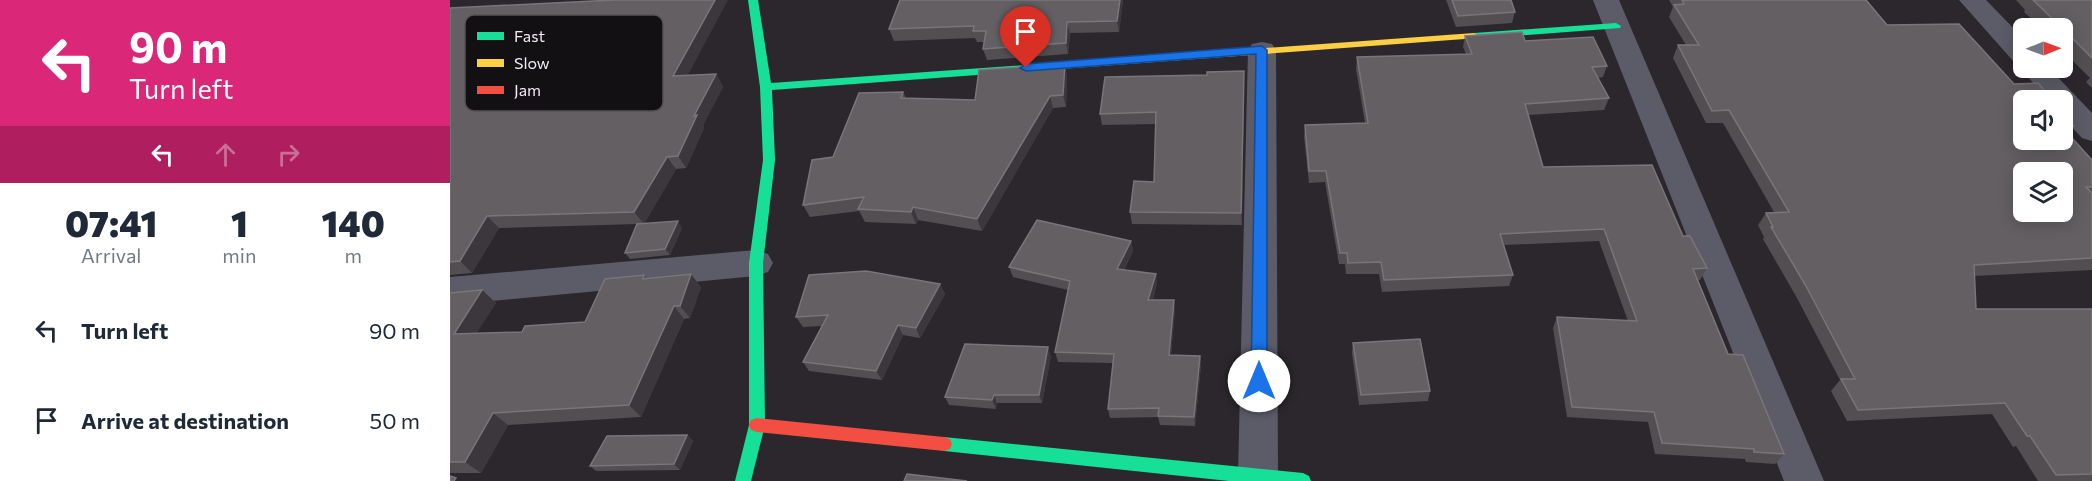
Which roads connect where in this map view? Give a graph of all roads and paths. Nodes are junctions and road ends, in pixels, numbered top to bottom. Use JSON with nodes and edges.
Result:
{"nodes":[{"id":1,"x":753,"y":0,"type":"edge"},
{"id":2,"x":1972,"y":0,"type":"edge"},
{"id":3,"x":1611,"y":13,"type":"edge"},
{"id":4,"x":2013,"y":44,"type":"edge"},
{"id":5,"x":1262,"y":50,"type":"junction"},
{"id":6,"x":2043,"y":78,"type":"edge"},
{"id":7,"x":766,"y":87,"type":"junction"},
{"id":8,"x":2092,"y":131,"type":"edge"},
{"id":9,"x":756,"y":263,"type":"junction"},
{"id":10,"x":450,"y":291,"type":"edge"},
{"id":11,"x":757,"y":425,"type":"junction"},
{"id":12,"x":1258,"y":475,"type":"junction"},
{"id":13,"x":743,"y":481,"type":"edge"},
{"id":14,"x":1303,"y":481,"type":"edge"},
{"id":15,"x":1804,"y":481,"type":"edge"}],
"edges":[{"from":1,"to":7,"type":"street"},
{"from":2,"to":4,"type":"street"},
{"from":3,"to":5,"type":"street"},
{"from":3,"to":15,"type":"street"},
{"from":5,"to":7,"type":"street"},
{"from":5,"to":12,"type":"street"},
{"from":6,"to":8,"type":"street"},
{"from":7,"to":9,"type":"street"},
{"from":9,"to":10,"type":"street"},
{"from":9,"to":11,"type":"street"},
{"from":11,"to":12,"type":"street"},
{"from":11,"to":13,"type":"street"},
{"from":12,"to":14,"type":"street"}]}
